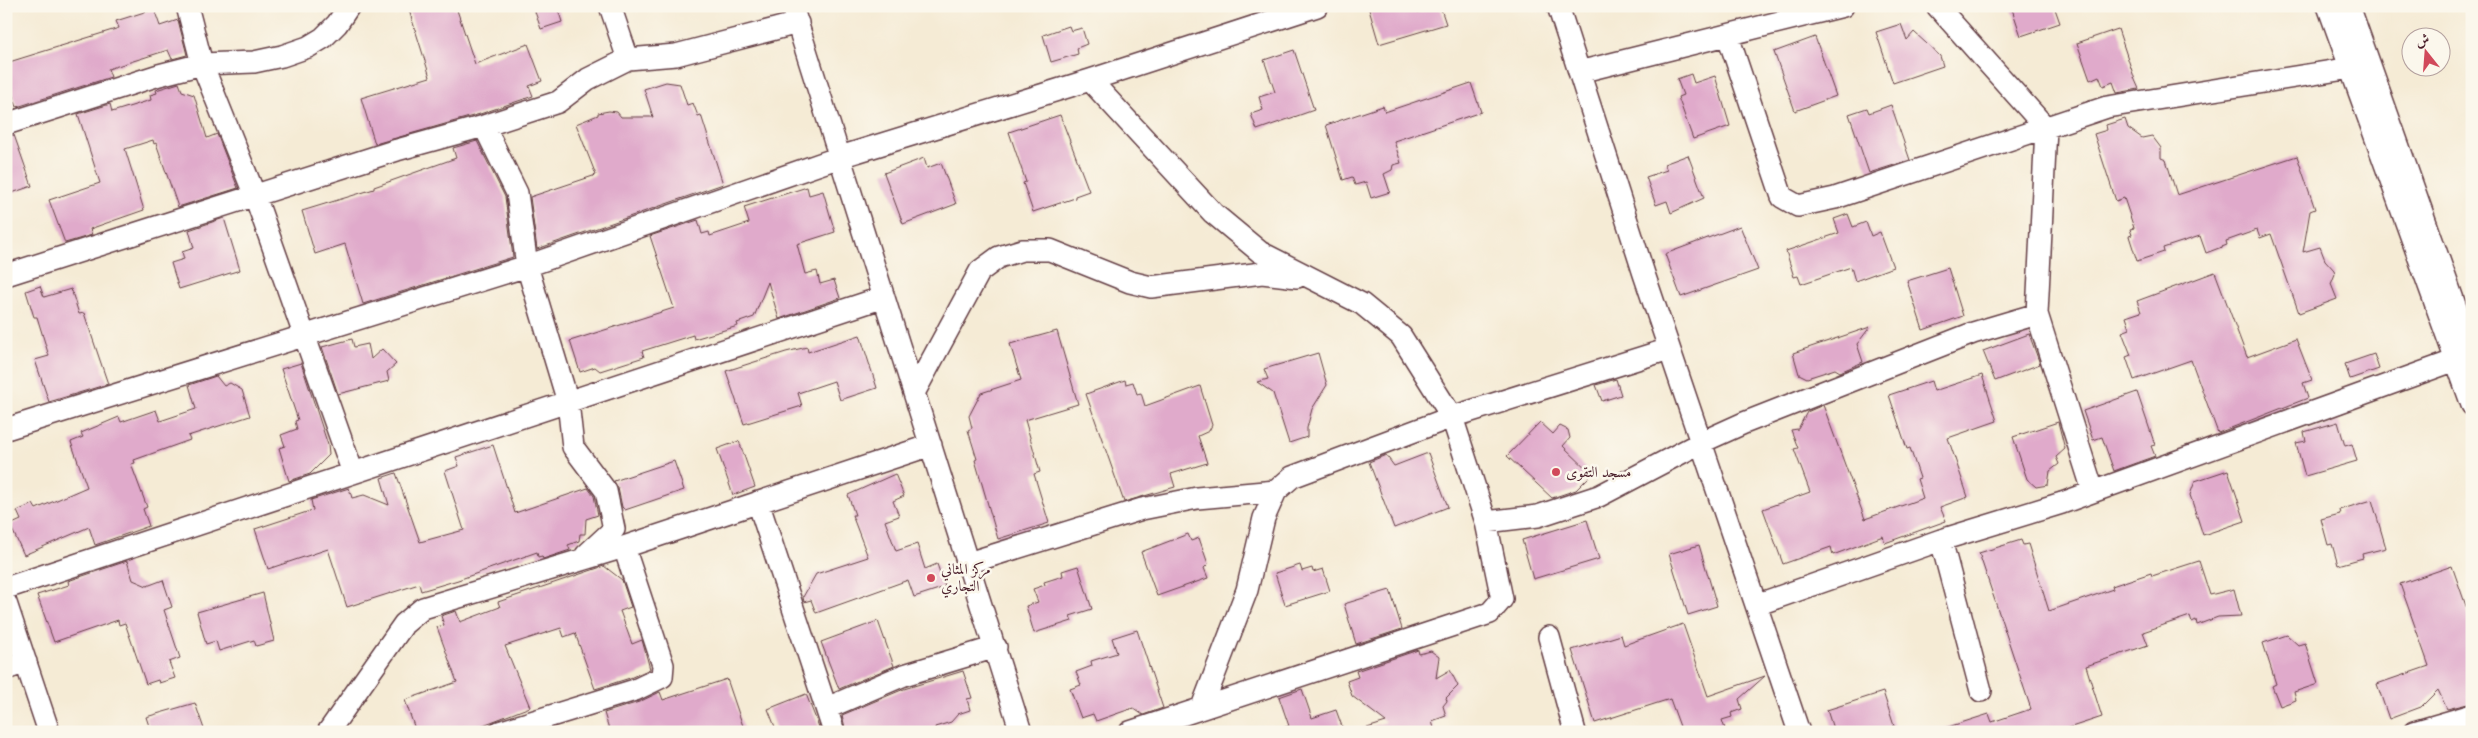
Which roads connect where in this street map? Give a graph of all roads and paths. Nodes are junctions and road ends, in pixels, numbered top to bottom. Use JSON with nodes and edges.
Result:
{"nodes":[{"id":1,"x":187,"y":6,"type":"edge"},
{"id":2,"x":349,"y":6,"type":"edge"},
{"id":3,"x":610,"y":6,"type":"edge"},
{"id":4,"x":1317,"y":6,"type":"edge"},
{"id":5,"x":1558,"y":6,"type":"edge"},
{"id":6,"x":1844,"y":6,"type":"edge"},
{"id":7,"x":1937,"y":6,"type":"edge"},
{"id":8,"x":2328,"y":6,"type":"edge"},
{"id":9,"x":2349,"y":6,"type":"edge"},
{"id":10,"x":795,"y":15,"type":"edge"},
{"id":11,"x":1728,"y":36,"type":"junction"},
{"id":12,"x":628,"y":59,"type":"junction"},
{"id":13,"x":202,"y":64,"type":"junction"},
{"id":14,"x":2360,"y":67,"type":"junction"},
{"id":15,"x":1579,"y":72,"type":"junction"},
{"id":16,"x":1090,"y":80,"type":"junction"},
{"id":17,"x":7,"y":120,"type":"edge"},
{"id":18,"x":484,"y":126,"type":"junction"},
{"id":19,"x":2046,"y":128,"type":"junction"},
{"id":20,"x":840,"y":157,"type":"junction"},
{"id":21,"x":254,"y":196,"type":"junction"},
{"id":22,"x":527,"y":266,"type":"junction"},
{"id":23,"x":6,"y":275,"type":"edge"},
{"id":24,"x":1310,"y":279,"type":"junction"},
{"id":25,"x":884,"y":298,"type":"junction"},
{"id":26,"x":2037,"y":314,"type":"junction"},
{"id":27,"x":303,"y":335,"type":"junction"},
{"id":28,"x":1669,"y":350,"type":"junction"},
{"id":29,"x":2464,"y":357,"type":"edge"},
{"id":30,"x":914,"y":393,"type":"junction"},
{"id":31,"x":568,"y":402,"type":"junction"},
{"id":32,"x":2472,"y":404,"type":"edge"},
{"id":33,"x":1452,"y":416,"type":"junction"},
{"id":34,"x":6,"y":429,"type":"edge"},
{"id":35,"x":1702,"y":442,"type":"junction"},
{"id":36,"x":930,"y":444,"type":"junction"},
{"id":37,"x":353,"y":473,"type":"junction"},
{"id":38,"x":1276,"y":491,"type":"junction"},
{"id":39,"x":2093,"y":491,"type":"junction"},
{"id":40,"x":758,"y":502,"type":"junction"},
{"id":41,"x":1486,"y":522,"type":"junction"},
{"id":42,"x":1941,"y":540,"type":"junction"},
{"id":43,"x":624,"y":547,"type":"junction"},
{"id":44,"x":968,"y":563,"type":"junction"},
{"id":45,"x":549,"y":570,"type":"junction"},
{"id":46,"x":6,"y":588,"type":"edge"},
{"id":47,"x":6,"y":603,"type":"edge"},
{"id":48,"x":1756,"y":605,"type":"junction"},
{"id":49,"x":1550,"y":637,"type":"dead end"},
{"id":50,"x":996,"y":647,"type":"junction"},
{"id":51,"x":16,"y":666,"type":"edge"},
{"id":52,"x":1981,"y":692,"type":"dead end"},
{"id":53,"x":1202,"y":707,"type":"junction"},
{"id":54,"x":827,"y":708,"type":"junction"},
{"id":55,"x":2472,"y":715,"type":"edge"},
{"id":56,"x":1013,"y":730,"type":"edge"},
{"id":57,"x":49,"y":732,"type":"edge"},
{"id":58,"x":328,"y":732,"type":"edge"},
{"id":59,"x":498,"y":732,"type":"edge"},
{"id":60,"x":834,"y":732,"type":"edge"},
{"id":61,"x":1130,"y":732,"type":"edge"},
{"id":62,"x":1575,"y":732,"type":"edge"},
{"id":63,"x":1799,"y":732,"type":"edge"},
{"id":64,"x":2414,"y":732,"type":"edge"}],
"edges":[{"from":1,"to":13,"type":"street"},
{"from":2,"to":13,"type":"street"},
{"from":3,"to":12,"type":"street"},
{"from":4,"to":16,"type":"street"},
{"from":5,"to":15,"type":"street"},
{"from":6,"to":11,"type":"street"},
{"from":7,"to":19,"type":"street"},
{"from":8,"to":14,"type":"street"},
{"from":9,"to":14,"type":"street"},
{"from":10,"to":12,"type":"street"},
{"from":10,"to":20,"type":"street"},
{"from":11,"to":15,"type":"street"},
{"from":11,"to":19,"type":"street"},
{"from":12,"to":18,"type":"street"},
{"from":13,"to":17,"type":"street"},
{"from":13,"to":21,"type":"street"},
{"from":14,"to":19,"type":"street"},
{"from":14,"to":29,"type":"street"},
{"from":15,"to":28,"type":"street"},
{"from":16,"to":20,"type":"street"},
{"from":16,"to":24,"type":"street"},
{"from":18,"to":21,"type":"street"},
{"from":18,"to":22,"type":"street"},
{"from":19,"to":26,"type":"street"},
{"from":20,"to":22,"type":"street"},
{"from":20,"to":25,"type":"street"},
{"from":21,"to":23,"type":"street"},
{"from":21,"to":27,"type":"street"},
{"from":22,"to":27,"type":"street"},
{"from":22,"to":31,"type":"street"},
{"from":24,"to":30,"type":"street"},
{"from":24,"to":33,"type":"street"},
{"from":25,"to":30,"type":"street"},
{"from":25,"to":31,"type":"street"},
{"from":26,"to":35,"type":"street"},
{"from":26,"to":39,"type":"street"},
{"from":27,"to":34,"type":"street"},
{"from":27,"to":37,"type":"street"},
{"from":28,"to":33,"type":"street"},
{"from":28,"to":35,"type":"street"},
{"from":29,"to":32,"type":"street"},
{"from":29,"to":39,"type":"street"},
{"from":30,"to":36,"type":"street"},
{"from":31,"to":37,"type":"street"},
{"from":31,"to":45,"type":"street"},
{"from":33,"to":38,"type":"street"},
{"from":33,"to":41,"type":"street"},
{"from":35,"to":41,"type":"street"},
{"from":35,"to":48,"type":"street"},
{"from":36,"to":40,"type":"street"},
{"from":36,"to":44,"type":"street"},
{"from":37,"to":46,"type":"street"},
{"from":38,"to":44,"type":"street"},
{"from":38,"to":53,"type":"street"},
{"from":39,"to":42,"type":"street"},
{"from":40,"to":43,"type":"street"},
{"from":40,"to":54,"type":"street"},
{"from":41,"to":53,"type":"street"},
{"from":42,"to":48,"type":"street"},
{"from":42,"to":52,"type":"street"},
{"from":43,"to":45,"type":"street"},
{"from":43,"to":59,"type":"street"},
{"from":44,"to":50,"type":"street"},
{"from":45,"to":58,"type":"street"},
{"from":47,"to":51,"type":"street"},
{"from":48,"to":63,"type":"street"},
{"from":49,"to":62,"type":"street"},
{"from":50,"to":54,"type":"street"},
{"from":50,"to":56,"type":"street"},
{"from":51,"to":57,"type":"street"},
{"from":53,"to":61,"type":"street"},
{"from":54,"to":60,"type":"street"},
{"from":55,"to":64,"type":"street"}]}
